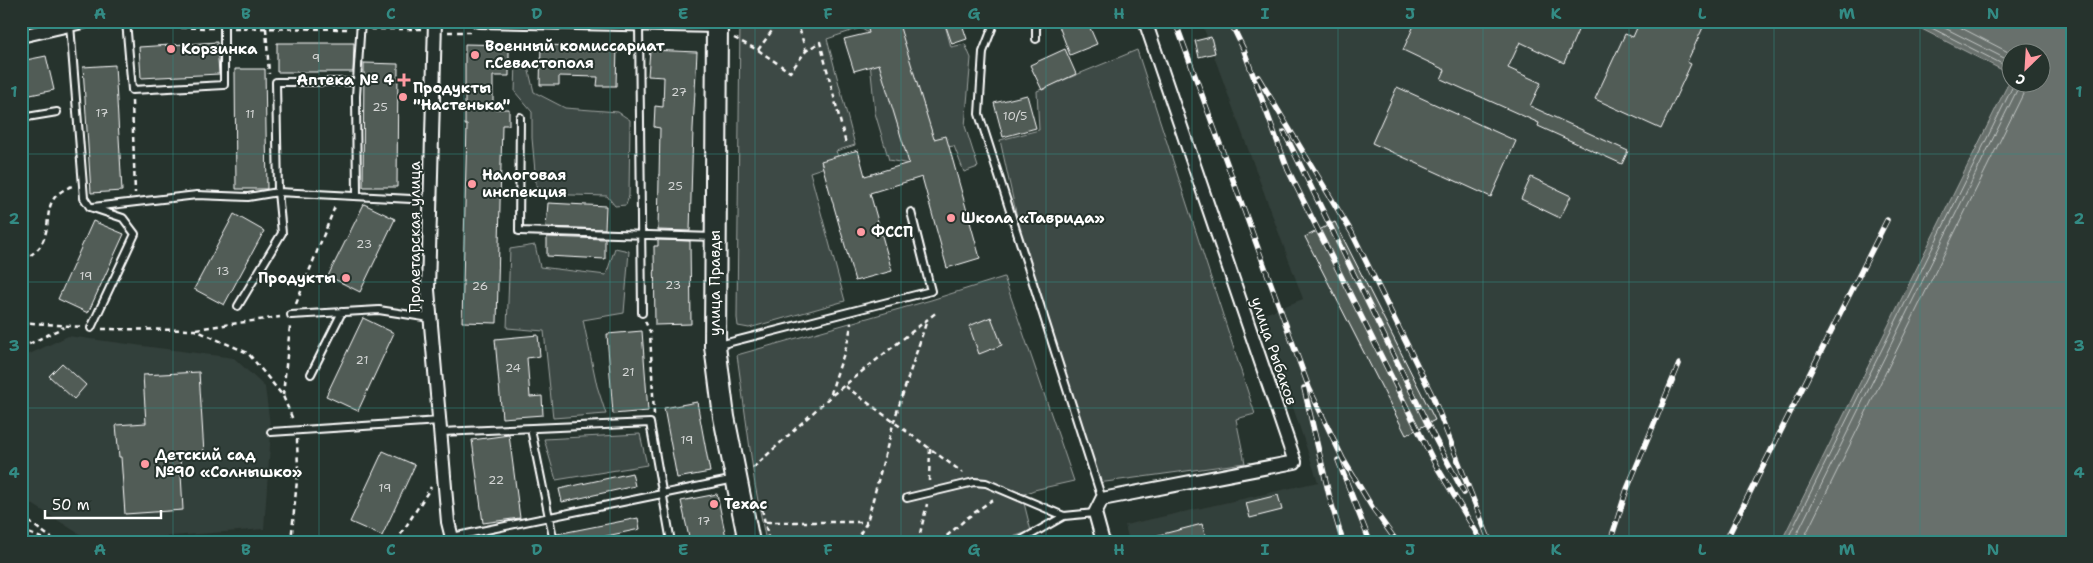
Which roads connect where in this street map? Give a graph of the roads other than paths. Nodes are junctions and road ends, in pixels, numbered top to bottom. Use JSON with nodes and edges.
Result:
{"nodes":[{"id":1,"x":435,"y":21,"type":"edge"},
{"id":2,"x":478,"y":21,"type":"edge"},
{"id":3,"x":995,"y":21,"type":"edge"},
{"id":4,"x":1036,"y":21,"type":"edge"},
{"id":5,"x":1145,"y":21,"type":"edge"},
{"id":6,"x":126,"y":24,"type":"edge"},
{"id":7,"x":717,"y":24,"type":"edge"},
{"id":8,"x":70,"y":25,"type":"junction"},
{"id":9,"x":92,"y":25,"type":"edge"},
{"id":10,"x":224,"y":25,"type":"edge"},
{"id":11,"x":362,"y":25,"type":"edge"},
{"id":12,"x":639,"y":25,"type":"junction"},
{"id":13,"x":21,"y":36,"type":"edge"},
{"id":14,"x":1036,"y":39,"type":"dead end"},
{"id":15,"x":357,"y":82,"type":"junction"},
{"id":16,"x":57,"y":112,"type":"dead end"},
{"id":17,"x":520,"y":117,"type":"dead end"},
{"id":18,"x":21,"y":118,"type":"edge"},
{"id":19,"x":278,"y":192,"type":"junction"},
{"id":20,"x":357,"y":195,"type":"junction"},
{"id":21,"x":430,"y":200,"type":"junction"},
{"id":22,"x":90,"y":207,"type":"junction"},
{"id":23,"x":911,"y":212,"type":"dead end"},
{"id":24,"x":641,"y":236,"type":"junction"},
{"id":25,"x":715,"y":237,"type":"junction"},
{"id":26,"x":238,"y":306,"type":"dead end"},
{"id":27,"x":342,"y":312,"type":"junction"},
{"id":28,"x":642,"y":313,"type":"road end"},
{"id":29,"x":291,"y":315,"type":"road end"},
{"id":30,"x":430,"y":318,"type":"junction"},
{"id":31,"x":91,"y":328,"type":"road end"},
{"id":32,"x":715,"y":346,"type":"junction"},
{"id":33,"x":311,"y":374,"type":"dead end"},
{"id":34,"x":440,"y":427,"type":"junction"},
{"id":35,"x":531,"y":429,"type":"junction"},
{"id":36,"x":272,"y":432,"type":"dead end"},
{"id":37,"x":744,"y":474,"type":"junction"},
{"id":38,"x":662,"y":494,"type":"junction"},
{"id":39,"x":907,"y":498,"type":"dead end"},
{"id":40,"x":1102,"y":499,"type":"junction"},
{"id":41,"x":1095,"y":513,"type":"junction"},
{"id":42,"x":1064,"y":516,"type":"junction"},
{"id":43,"x":549,"y":517,"type":"junction"},
{"id":44,"x":452,"y":540,"type":"edge"},
{"id":45,"x":554,"y":542,"type":"edge"},
{"id":46,"x":670,"y":542,"type":"edge"},
{"id":47,"x":749,"y":542,"type":"edge"},
{"id":48,"x":1018,"y":542,"type":"edge"},
{"id":49,"x":1102,"y":542,"type":"edge"}],
"edges":[{"from":1,"to":21,"type":"street","name":"Пролетарская улица"},
{"from":2,"to":12,"type":"street"},
{"from":3,"to":40,"type":"lane"},
{"from":4,"to":14,"type":"lane"},
{"from":5,"to":40,"type":"street","name":"улица Рыбаков"},
{"from":6,"to":10,"type":"lane"},
{"from":7,"to":12,"type":"street"},
{"from":7,"to":25,"type":"main road","name":"улица Правды"},
{"from":8,"to":9,"type":"street"},
{"from":8,"to":13,"type":"street"},
{"from":8,"to":22,"type":"lane"},
{"from":11,"to":15,"type":"lane"},
{"from":12,"to":24,"type":"lane"},
{"from":15,"to":19,"type":"lane"},
{"from":15,"to":20,"type":"lane"},
{"from":16,"to":18,"type":"lane"},
{"from":17,"to":24,"type":"lane"},
{"from":19,"to":20,"type":"lane"},
{"from":19,"to":22,"type":"lane"},
{"from":19,"to":26,"type":"lane"},
{"from":20,"to":21,"type":"lane"},
{"from":21,"to":30,"type":"street","name":"Пролетарская улица"},
{"from":22,"to":31,"type":"lane"},
{"from":23,"to":32,"type":"lane"},
{"from":24,"to":25,"type":"lane"},
{"from":24,"to":28,"type":"lane"},
{"from":25,"to":32,"type":"main road","name":"улица Правды"},
{"from":27,"to":29,"type":"lane"},
{"from":27,"to":30,"type":"lane"},
{"from":27,"to":33,"type":"lane"},
{"from":30,"to":34,"type":"street","name":"Пролетарская улица"},
{"from":32,"to":37,"type":"main road","name":"улица Правды"},
{"from":34,"to":35,"type":"lane"},
{"from":34,"to":36,"type":"lane"},
{"from":34,"to":44,"type":"street","name":"Пролетарская улица"},
{"from":35,"to":38,"type":"lane"},
{"from":35,"to":43,"type":"lane"},
{"from":37,"to":38,"type":"lane"},
{"from":37,"to":47,"type":"main road","name":"улица Правды"},
{"from":38,"to":43,"type":"lane"},
{"from":38,"to":46,"type":"lane"},
{"from":39,"to":42,"type":"lane"},
{"from":40,"to":41,"type":"street"},
{"from":41,"to":42,"type":"lane"},
{"from":41,"to":49,"type":"street"},
{"from":42,"to":48,"type":"lane"},
{"from":43,"to":44,"type":"lane"},
{"from":43,"to":45,"type":"lane"}]}
